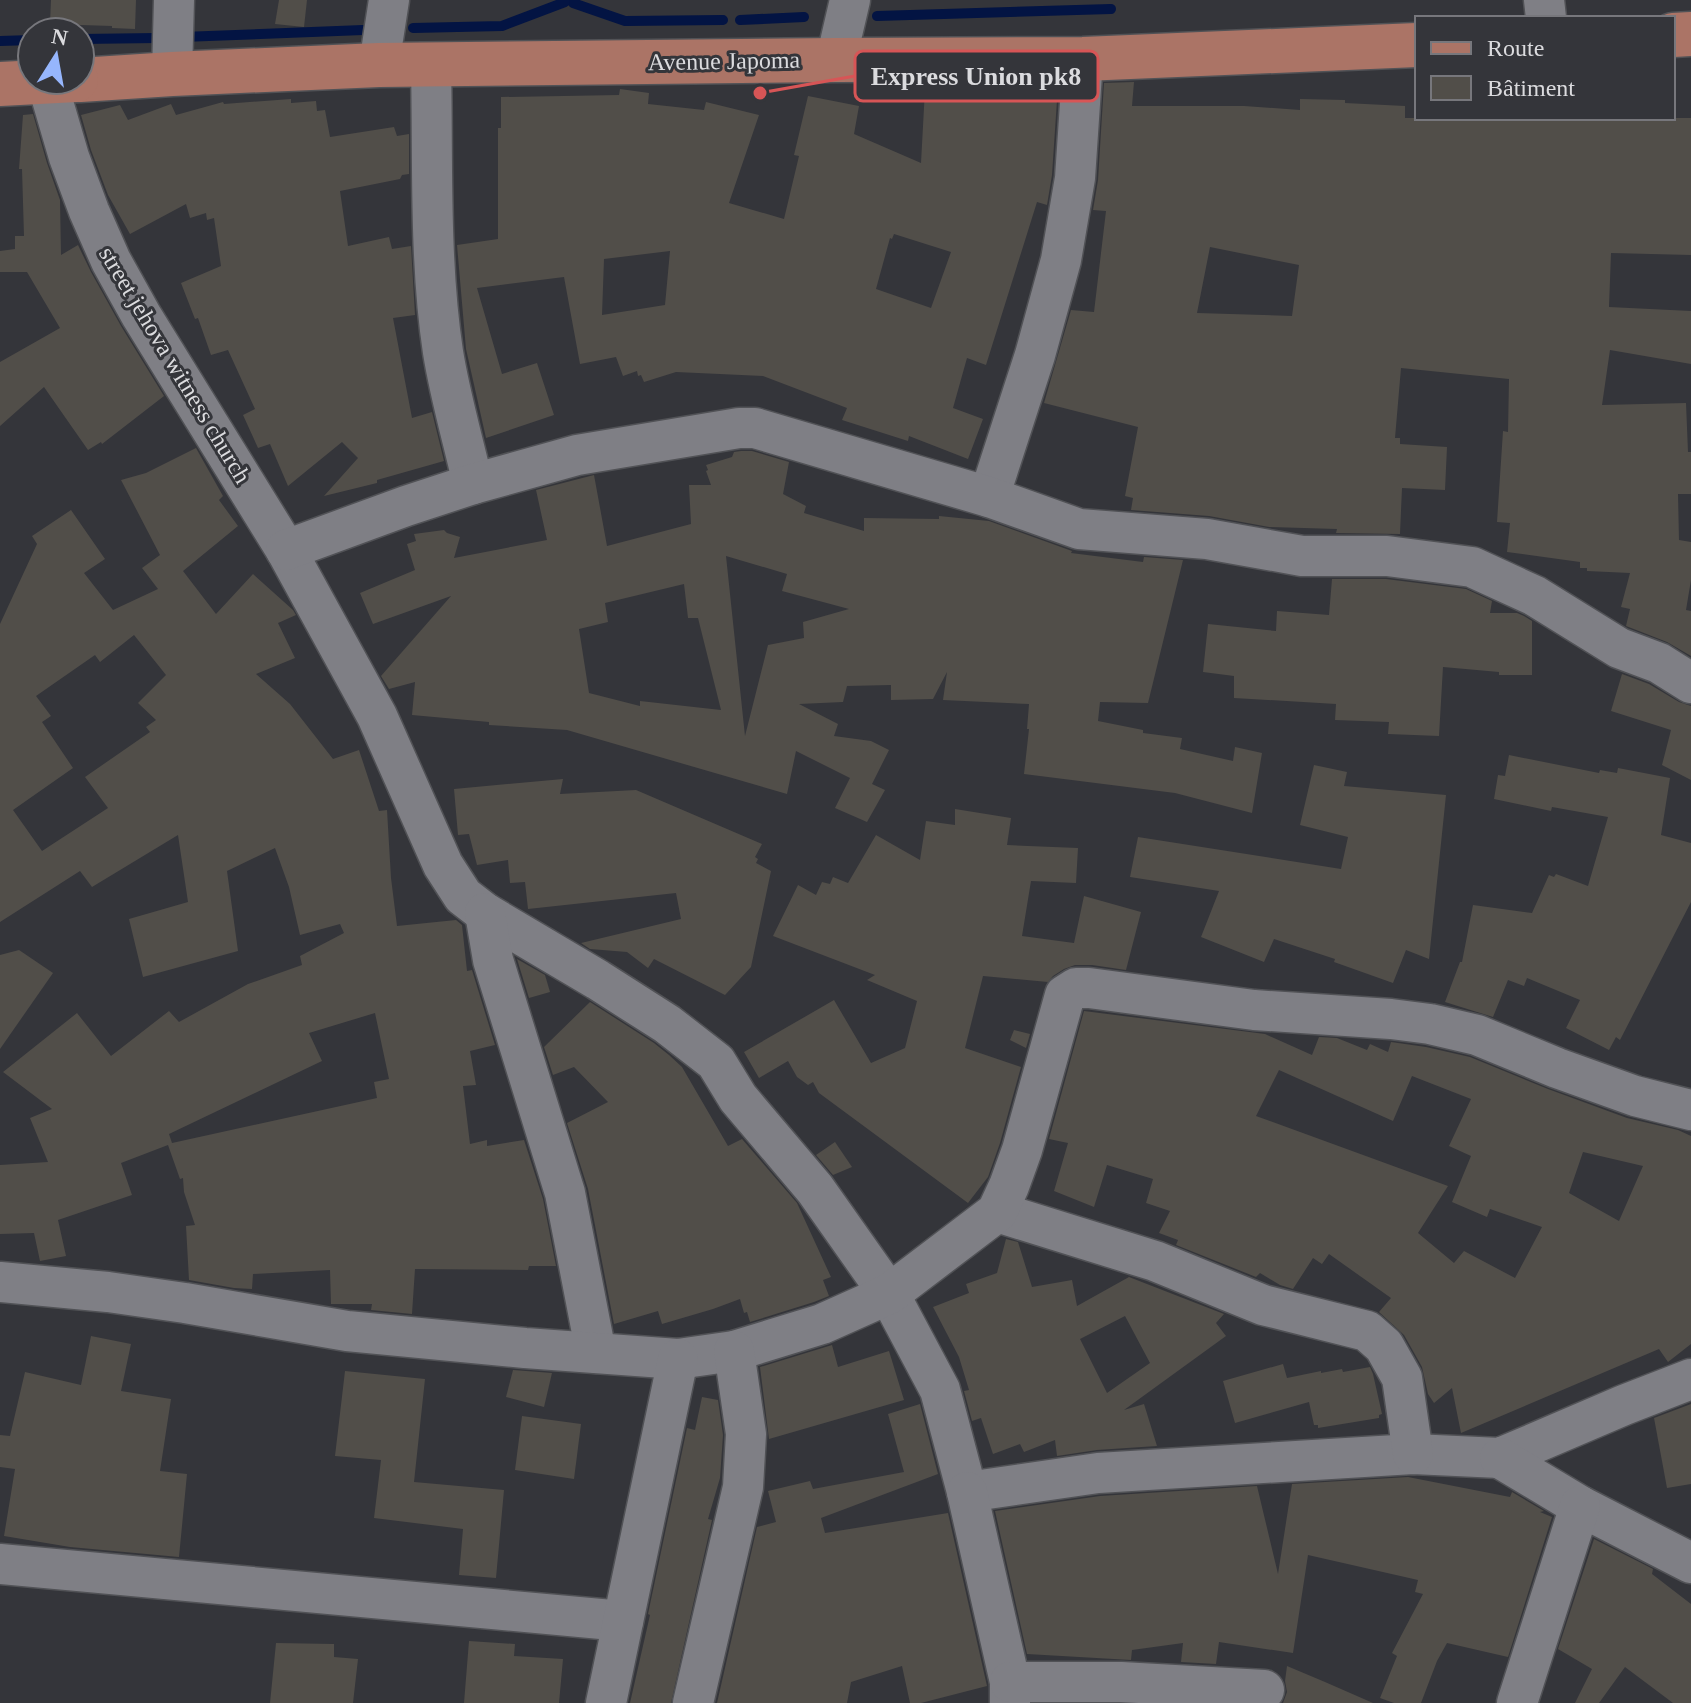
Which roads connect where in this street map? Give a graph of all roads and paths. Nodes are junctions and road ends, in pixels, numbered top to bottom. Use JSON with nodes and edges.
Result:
{"nodes":[{"id":1,"x":174,"y":0,"type":"edge"},
{"id":2,"x":389,"y":0,"type":"edge"},
{"id":3,"x":850,"y":0,"type":"edge"},
{"id":4,"x":1415,"y":45,"type":"edge"},
{"id":5,"x":1083,"y":59,"type":"junction"},
{"id":6,"x":836,"y":60,"type":"junction"},
{"id":7,"x":379,"y":65,"type":"junction"},
{"id":8,"x":431,"y":65,"type":"junction"},
{"id":9,"x":172,"y":74,"type":"junction"},
{"id":10,"x":96,"y":79,"type":"edge"},
{"id":11,"x":68,"y":96,"type":"edge"},
{"id":12,"x":473,"y":484,"type":"junction"},
{"id":13,"x":989,"y":497,"type":"junction"},
{"id":14,"x":286,"y":550,"type":"junction"},
{"id":15,"x":1691,"y":683,"type":"edge"},
{"id":16,"x":485,"y":913,"type":"junction"},
{"id":17,"x":1691,"y":1110,"type":"edge"},
{"id":18,"x":997,"y":1212,"type":"junction"},
{"id":19,"x":0,"y":1282,"type":"edge"},
{"id":20,"x":889,"y":1294,"type":"junction"},
{"id":21,"x":734,"y":1351,"type":"junction"},
{"id":22,"x":596,"y":1353,"type":"junction"},
{"id":23,"x":678,"y":1359,"type":"junction"},
{"id":24,"x":1691,"y":1379,"type":"edge"},
{"id":25,"x":1413,"y":1454,"type":"junction"},
{"id":26,"x":1500,"y":1458,"type":"junction"},
{"id":27,"x":967,"y":1492,"type":"junction"},
{"id":28,"x":1580,"y":1506,"type":"junction"},
{"id":29,"x":1691,"y":1563,"type":"edge"},
{"id":30,"x":0,"y":1564,"type":"edge"},
{"id":31,"x":623,"y":1621,"type":"junction"},
{"id":32,"x":1264,"y":1690,"type":"dead end"},
{"id":33,"x":1010,"y":1692,"type":"edge"},
{"id":34,"x":606,"y":1703,"type":"edge"},
{"id":35,"x":693,"y":1703,"type":"edge"},
{"id":36,"x":1517,"y":1703,"type":"edge"}],
"edges":[{"from":1,"to":9,"type":"street"},
{"from":2,"to":7,"type":"street"},
{"from":3,"to":6,"type":"street"},
{"from":4,"to":5,"type":"main road","name":"Avenue Japoma"},
{"from":5,"to":6,"type":"main road","name":"Avenue Japoma"},
{"from":5,"to":13,"type":"street"},
{"from":6,"to":8,"type":"main road","name":"Avenue Japoma"},
{"from":7,"to":8,"type":"main road","name":"Avenue Japoma"},
{"from":7,"to":9,"type":"main road","name":"Avenue Japoma"},
{"from":8,"to":12,"type":"street"},
{"from":9,"to":10,"type":"main road","name":"Avenue Japoma"},
{"from":11,"to":14,"type":"street","name":"street jehova witness church"},
{"from":12,"to":13,"type":"street"},
{"from":12,"to":14,"type":"street"},
{"from":13,"to":15,"type":"street"},
{"from":14,"to":16,"type":"street","name":"street jehova witness church"},
{"from":16,"to":20,"type":"street","name":"street jehova witness church"},
{"from":16,"to":22,"type":"street"},
{"from":17,"to":18,"type":"street"},
{"from":18,"to":20,"type":"street"},
{"from":18,"to":25,"type":"street"},
{"from":19,"to":22,"type":"street"},
{"from":20,"to":21,"type":"street"},
{"from":20,"to":27,"type":"street","name":"street jehova witness church"},
{"from":21,"to":23,"type":"street"},
{"from":21,"to":35,"type":"street"},
{"from":22,"to":23,"type":"street"},
{"from":23,"to":31,"type":"street"},
{"from":24,"to":26,"type":"street"},
{"from":25,"to":26,"type":"street"},
{"from":25,"to":27,"type":"street"},
{"from":26,"to":28,"type":"street"},
{"from":27,"to":33,"type":"street","name":"street jehova witness church"},
{"from":28,"to":29,"type":"street"},
{"from":28,"to":36,"type":"street"},
{"from":30,"to":31,"type":"street"},
{"from":31,"to":34,"type":"street"},
{"from":32,"to":33,"type":"street"}]}
